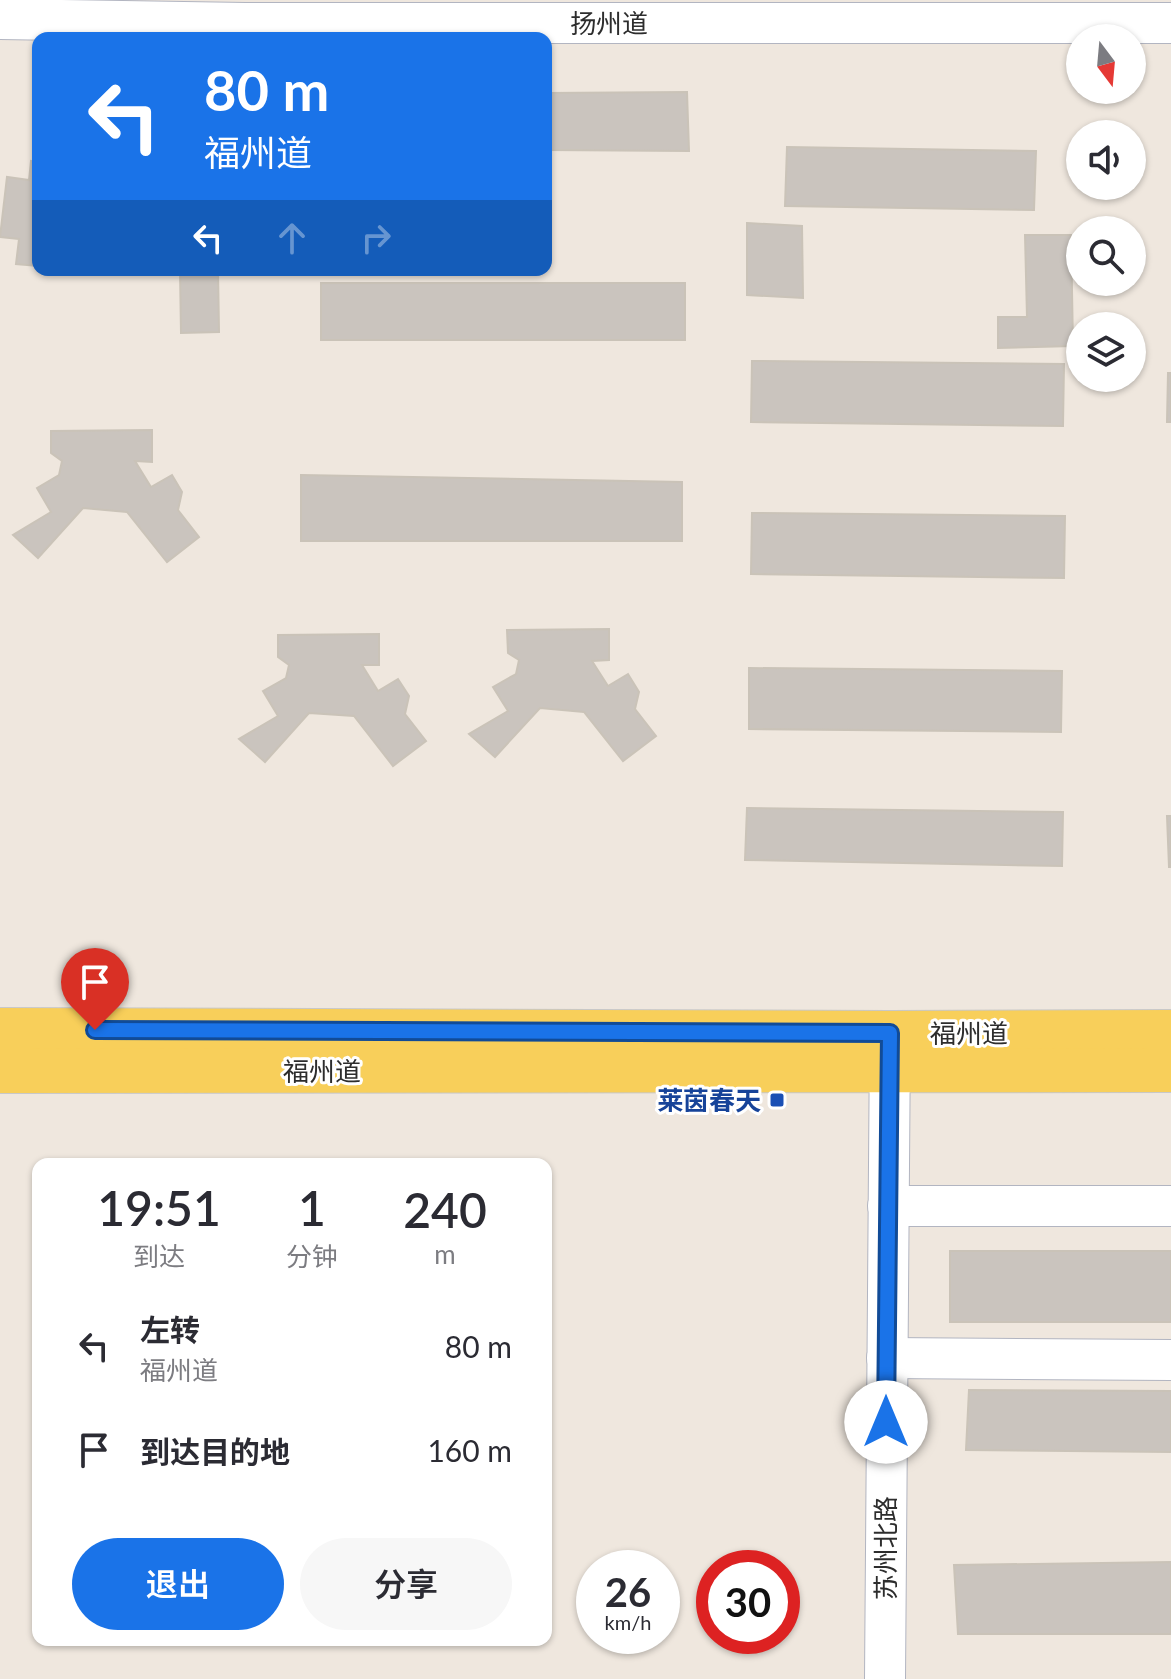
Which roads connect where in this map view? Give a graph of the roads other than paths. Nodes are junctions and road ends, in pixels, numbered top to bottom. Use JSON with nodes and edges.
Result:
{"nodes":[{"id":1,"x":934,"y":11,"type":"edge"},
{"id":2,"x":0,"y":19,"type":"edge"},
{"id":3,"x":1171,"y":23,"type":"edge"},
{"id":4,"x":0,"y":1030,"type":"edge"},
{"id":5,"x":1171,"y":1032,"type":"edge"},
{"id":6,"x":890,"y":1052,"type":"junction"},
{"id":7,"x":1171,"y":1070,"type":"edge"},
{"id":8,"x":0,"y":1071,"type":"edge"},
{"id":9,"x":888,"y":1206,"type":"junction"},
{"id":10,"x":1171,"y":1206,"type":"edge"},
{"id":11,"x":887,"y":1358,"type":"junction"},
{"id":12,"x":1171,"y":1360,"type":"edge"},
{"id":13,"x":885,"y":1679,"type":"edge"}],
"edges":[{"from":1,"to":2,"type":"street","name":"扬州道"},
{"from":1,"to":3,"type":"street","name":"扬州道"},
{"from":4,"to":6,"type":"main road","name":"福州道"},
{"from":5,"to":6,"type":"main road","name":"福州道"},
{"from":6,"to":7,"type":"main road","name":"福州道"},
{"from":6,"to":8,"type":"main road","name":"福州道"},
{"from":6,"to":9,"type":"street","name":"苏州北路"},
{"from":9,"to":10,"type":"street"},
{"from":9,"to":11,"type":"street","name":"苏州北路"},
{"from":11,"to":12,"type":"street"},
{"from":11,"to":13,"type":"street","name":"苏州北路"}]}
